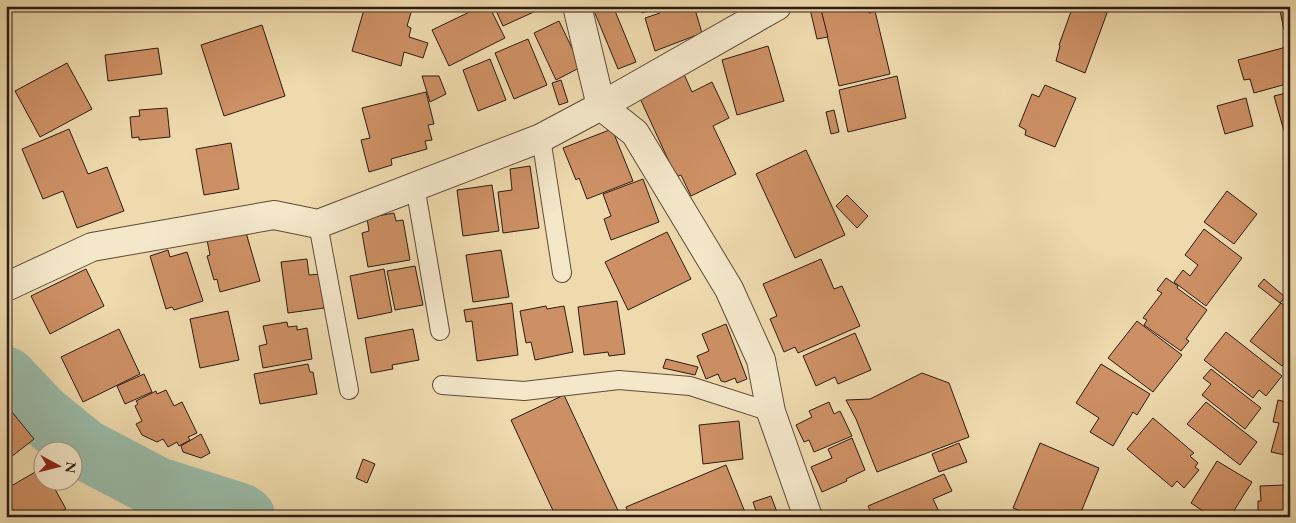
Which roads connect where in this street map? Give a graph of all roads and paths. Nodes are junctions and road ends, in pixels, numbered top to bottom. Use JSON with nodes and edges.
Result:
{"nodes":[{"id":1,"x":577,"y":6,"type":"edge"},
{"id":2,"x":777,"y":6,"type":"edge"},
{"id":3,"x":601,"y":106,"type":"junction"},
{"id":4,"x":541,"y":138,"type":"junction"},
{"id":5,"x":415,"y":186,"type":"junction"},
{"id":6,"x":318,"y":224,"type":"junction"},
{"id":7,"x":562,"y":273,"type":"dead end"},
{"id":8,"x":6,"y":287,"type":"edge"},
{"id":9,"x":440,"y":331,"type":"dead end"},
{"id":10,"x":442,"y":385,"type":"dead end"},
{"id":11,"x":349,"y":390,"type":"dead end"},
{"id":12,"x":771,"y":412,"type":"junction"},
{"id":13,"x":808,"y":517,"type":"edge"}],
"edges":[{"from":1,"to":3,"type":"street"},
{"from":2,"to":3,"type":"street"},
{"from":3,"to":4,"type":"street"},
{"from":3,"to":12,"type":"street"},
{"from":4,"to":5,"type":"street"},
{"from":4,"to":7,"type":"lane"},
{"from":5,"to":6,"type":"street"},
{"from":5,"to":9,"type":"lane"},
{"from":6,"to":8,"type":"street"},
{"from":6,"to":11,"type":"lane"},
{"from":10,"to":12,"type":"lane"},
{"from":12,"to":13,"type":"street"}]}
